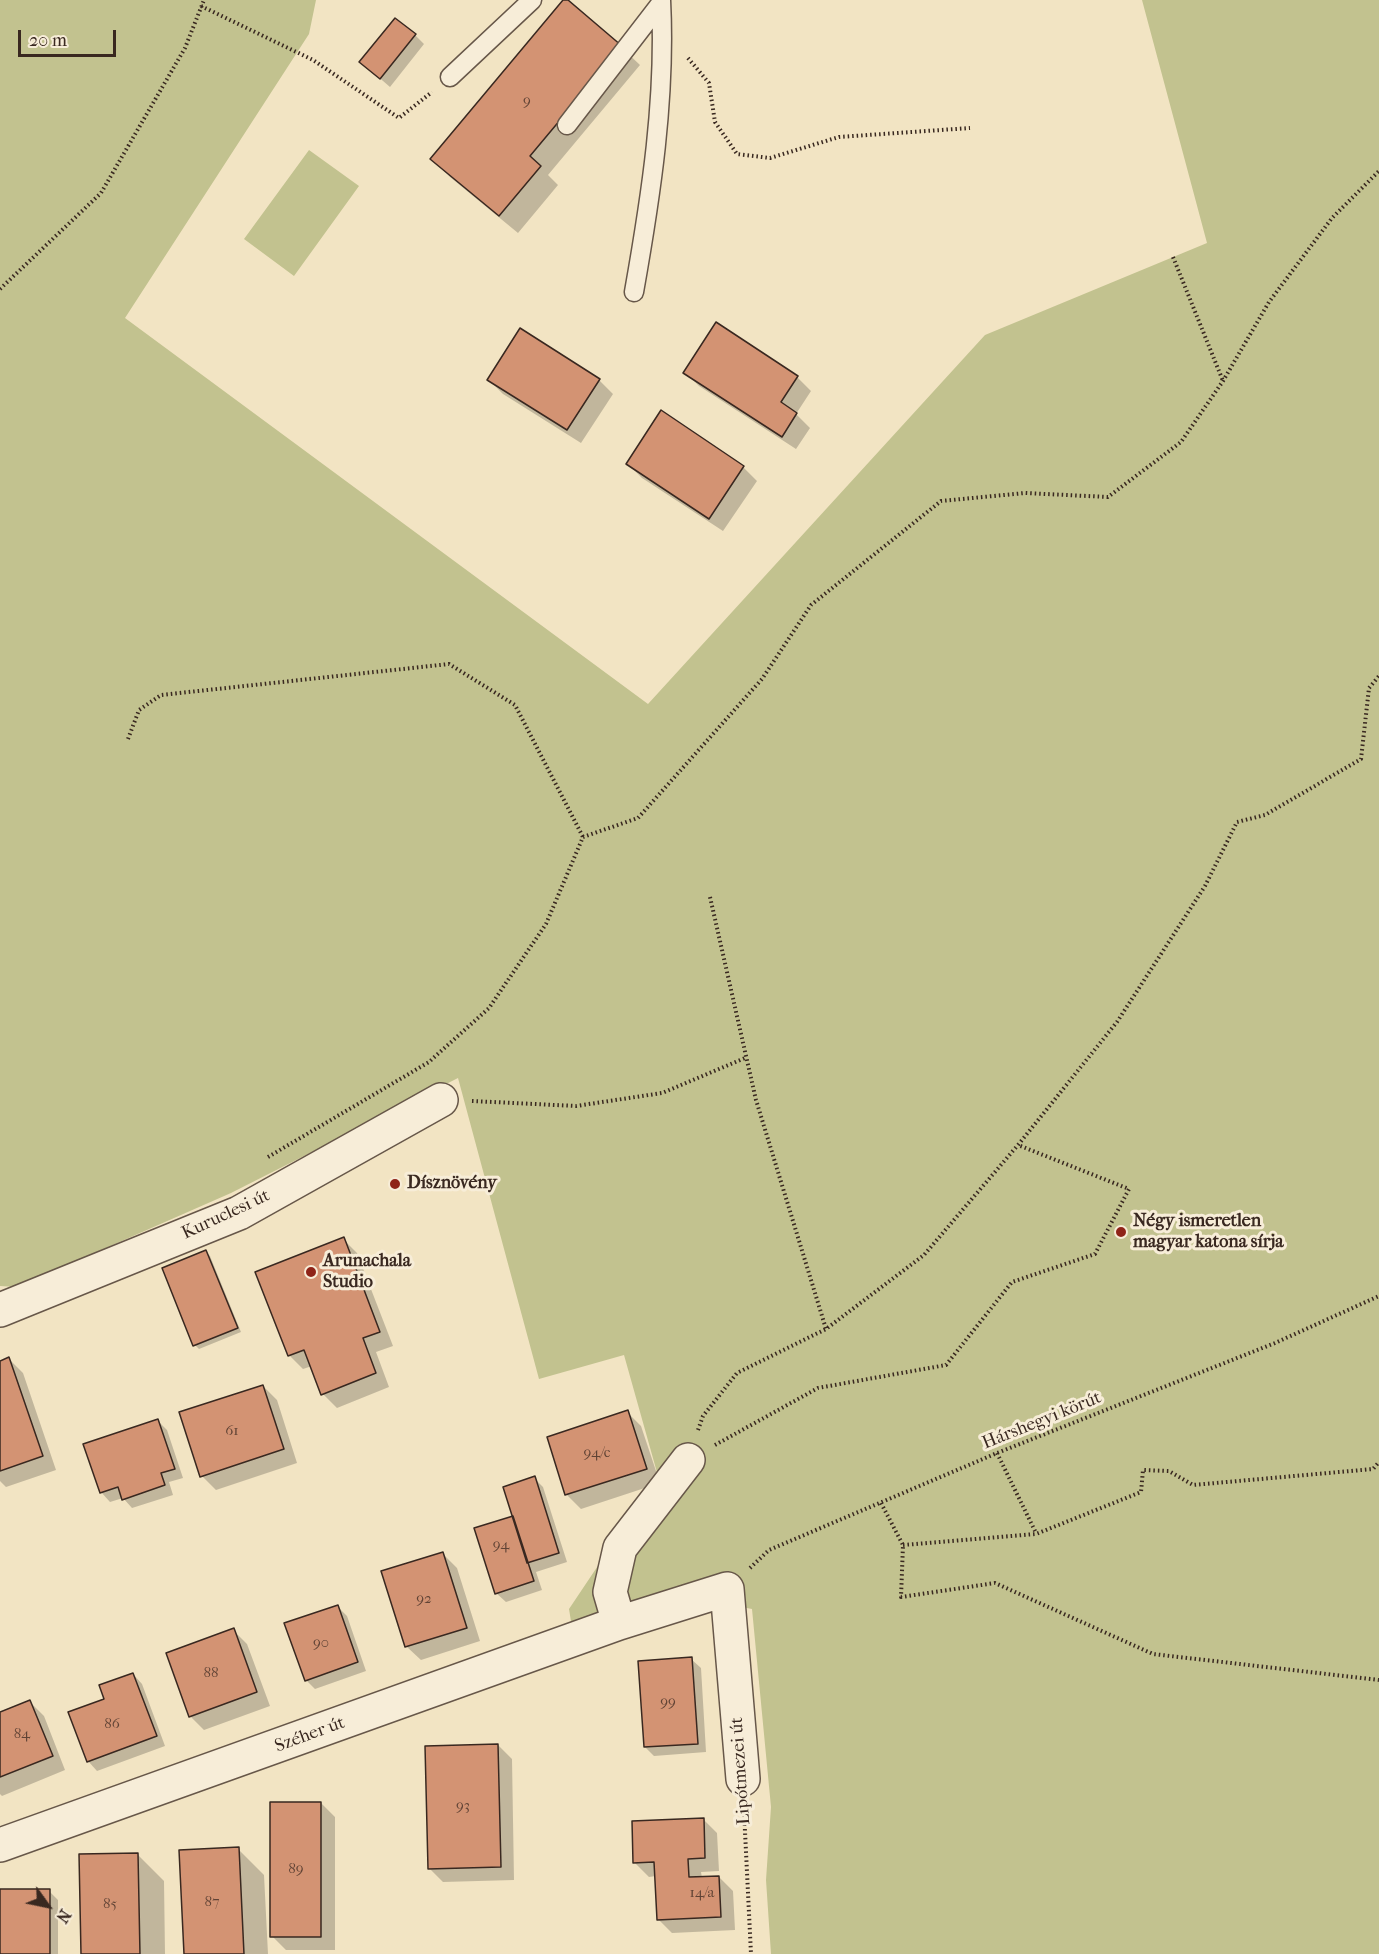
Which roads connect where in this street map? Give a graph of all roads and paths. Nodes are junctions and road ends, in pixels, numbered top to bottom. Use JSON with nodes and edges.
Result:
{"nodes":[{"id":1,"x":204,"y":0,"type":"edge"},
{"id":2,"x":532,"y":0,"type":"edge"},
{"id":3,"x":661,"y":1,"type":"edge"},
{"id":4,"x":201,"y":6,"type":"junction"},
{"id":5,"x":664,"y":45,"type":"junction"},
{"id":6,"x":450,"y":77,"type":"joint"},
{"id":7,"x":567,"y":125,"type":"dead end"},
{"id":8,"x":970,"y":129,"type":"dead end"},
{"id":9,"x":1379,"y":171,"type":"edge"},
{"id":10,"x":1173,"y":257,"type":"dead end"},
{"id":11,"x":0,"y":289,"type":"edge"},
{"id":12,"x":634,"y":292,"type":"dead end"},
{"id":13,"x":1223,"y":381,"type":"junction"},
{"id":14,"x":1379,"y":676,"type":"edge"},
{"id":15,"x":128,"y":739,"type":"dead end"},
{"id":16,"x":584,"y":837,"type":"junction"},
{"id":17,"x":710,"y":897,"type":"dead end"},
{"id":18,"x":745,"y":1058,"type":"junction"},
{"id":19,"x":441,"y":1100,"type":"joint"},
{"id":20,"x":1018,"y":1145,"type":"junction"},
{"id":21,"x":264,"y":1165,"type":"dead end"},
{"id":22,"x":1379,"y":1296,"type":"edge"},
{"id":23,"x":0,"y":1310,"type":"edge"},
{"id":24,"x":826,"y":1329,"type":"junction"},
{"id":25,"x":997,"y":1453,"type":"junction"},
{"id":26,"x":688,"y":1460,"type":"junction"},
{"id":27,"x":1379,"y":1462,"type":"edge"},
{"id":28,"x":881,"y":1503,"type":"junction"},
{"id":29,"x":1036,"y":1534,"type":"junction"},
{"id":30,"x":903,"y":1545,"type":"junction"},
{"id":31,"x":727,"y":1589,"type":"junction"},
{"id":32,"x":619,"y":1623,"type":"junction"},
{"id":33,"x":1379,"y":1680,"type":"edge"},
{"id":34,"x":742,"y":1779,"type":"joint"},
{"id":35,"x":0,"y":1845,"type":"edge"},
{"id":36,"x":751,"y":1954,"type":"edge"}],
"edges":[{"from":1,"to":4,"type":"path"},
{"from":2,"to":6,"type":"lane"},
{"from":3,"to":5,"type":"lane"},
{"from":3,"to":7,"type":"lane"},
{"from":4,"to":6,"type":"path"},
{"from":4,"to":11,"type":"path"},
{"from":5,"to":8,"type":"path"},
{"from":5,"to":12,"type":"lane"},
{"from":9,"to":13,"type":"path"},
{"from":10,"to":13,"type":"path"},
{"from":13,"to":16,"type":"path"},
{"from":14,"to":20,"type":"path"},
{"from":15,"to":16,"type":"path"},
{"from":16,"to":21,"type":"path"},
{"from":17,"to":18,"type":"path"},
{"from":18,"to":19,"type":"path"},
{"from":18,"to":24,"type":"path"},
{"from":19,"to":23,"type":"street","name":"Kuruclesi út"},
{"from":20,"to":24,"type":"path"},
{"from":20,"to":26,"type":"path"},
{"from":22,"to":25,"type":"path","name":"Hárshegyi körút"},
{"from":24,"to":26,"type":"path"},
{"from":25,"to":28,"type":"path","name":"Hárshegyi körút"},
{"from":25,"to":29,"type":"path"},
{"from":26,"to":32,"type":"street"},
{"from":27,"to":29,"type":"path"},
{"from":28,"to":30,"type":"path"},
{"from":28,"to":31,"type":"path","name":"Hárshegyi körút"},
{"from":29,"to":30,"type":"path"},
{"from":30,"to":33,"type":"path"},
{"from":31,"to":32,"type":"street","name":"Széher út"},
{"from":31,"to":34,"type":"street","name":"Lipótmezei út"},
{"from":32,"to":35,"type":"street","name":"Széher út"},
{"from":34,"to":36,"type":"path","name":"Lipótmezei út"}]}
